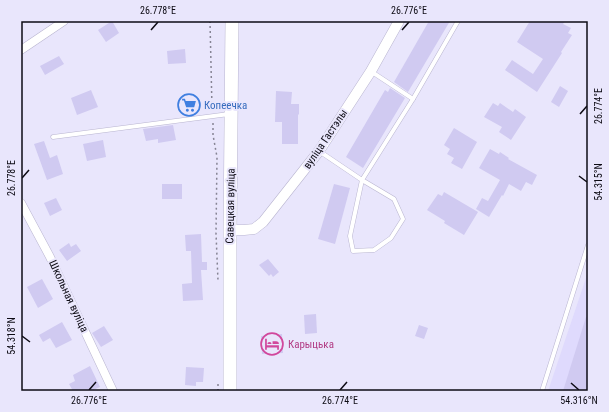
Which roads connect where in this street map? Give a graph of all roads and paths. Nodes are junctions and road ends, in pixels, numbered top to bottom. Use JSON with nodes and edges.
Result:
{"nodes":[{"id":1,"x":64,"y":21,"type":"edge"},
{"id":2,"x":210,"y":21,"type":"edge"},
{"id":3,"x":232,"y":21,"type":"edge"},
{"id":4,"x":399,"y":21,"type":"edge"},
{"id":5,"x":458,"y":21,"type":"edge"},
{"id":6,"x":21,"y":50,"type":"edge"},
{"id":7,"x":370,"y":71,"type":"junction"},
{"id":8,"x":413,"y":99,"type":"junction"},
{"id":9,"x":231,"y":114,"type":"junction"},
{"id":10,"x":213,"y":116,"type":"junction"},
{"id":11,"x":54,"y":137,"type":"dead end"},
{"id":12,"x":319,"y":151,"type":"junction"},
{"id":13,"x":362,"y":180,"type":"junction"},
{"id":14,"x":21,"y":203,"type":"edge"},
{"id":15,"x":230,"y":230,"type":"junction"},
{"id":16,"x":588,"y":245,"type":"edge"},
{"id":17,"x":218,"y":285,"type":"dead end"},
{"id":18,"x":218,"y":376,"type":"dead end"},
{"id":19,"x":113,"y":391,"type":"edge"},
{"id":20,"x":218,"y":391,"type":"edge"},
{"id":21,"x":230,"y":391,"type":"edge"},
{"id":22,"x":542,"y":391,"type":"edge"}],
"edges":[{"from":1,"to":6,"type":"street"},
{"from":2,"to":10,"type":"path"},
{"from":3,"to":9,"type":"main road","name":"Савецкая вуліца"},
{"from":4,"to":7,"type":"street","name":"вуліца Гастэлы"},
{"from":5,"to":8,"type":"lane"},
{"from":7,"to":8,"type":"lane"},
{"from":7,"to":12,"type":"street","name":"вуліца Гастэлы"},
{"from":8,"to":13,"type":"lane"},
{"from":9,"to":10,"type":"lane"},
{"from":9,"to":15,"type":"main road","name":"Савецкая вуліца"},
{"from":10,"to":11,"type":"lane"},
{"from":10,"to":17,"type":"path"},
{"from":12,"to":13,"type":"lane"},
{"from":12,"to":15,"type":"street","name":"вуліца Гастэлы"},
{"from":13,"to":13,"type":"lane"},
{"from":14,"to":19,"type":"street","name":"Школьная вуліца"},
{"from":15,"to":21,"type":"main road","name":"Савецкая вуліца"},
{"from":16,"to":22,"type":"lane"},
{"from":18,"to":20,"type":"path"}]}
